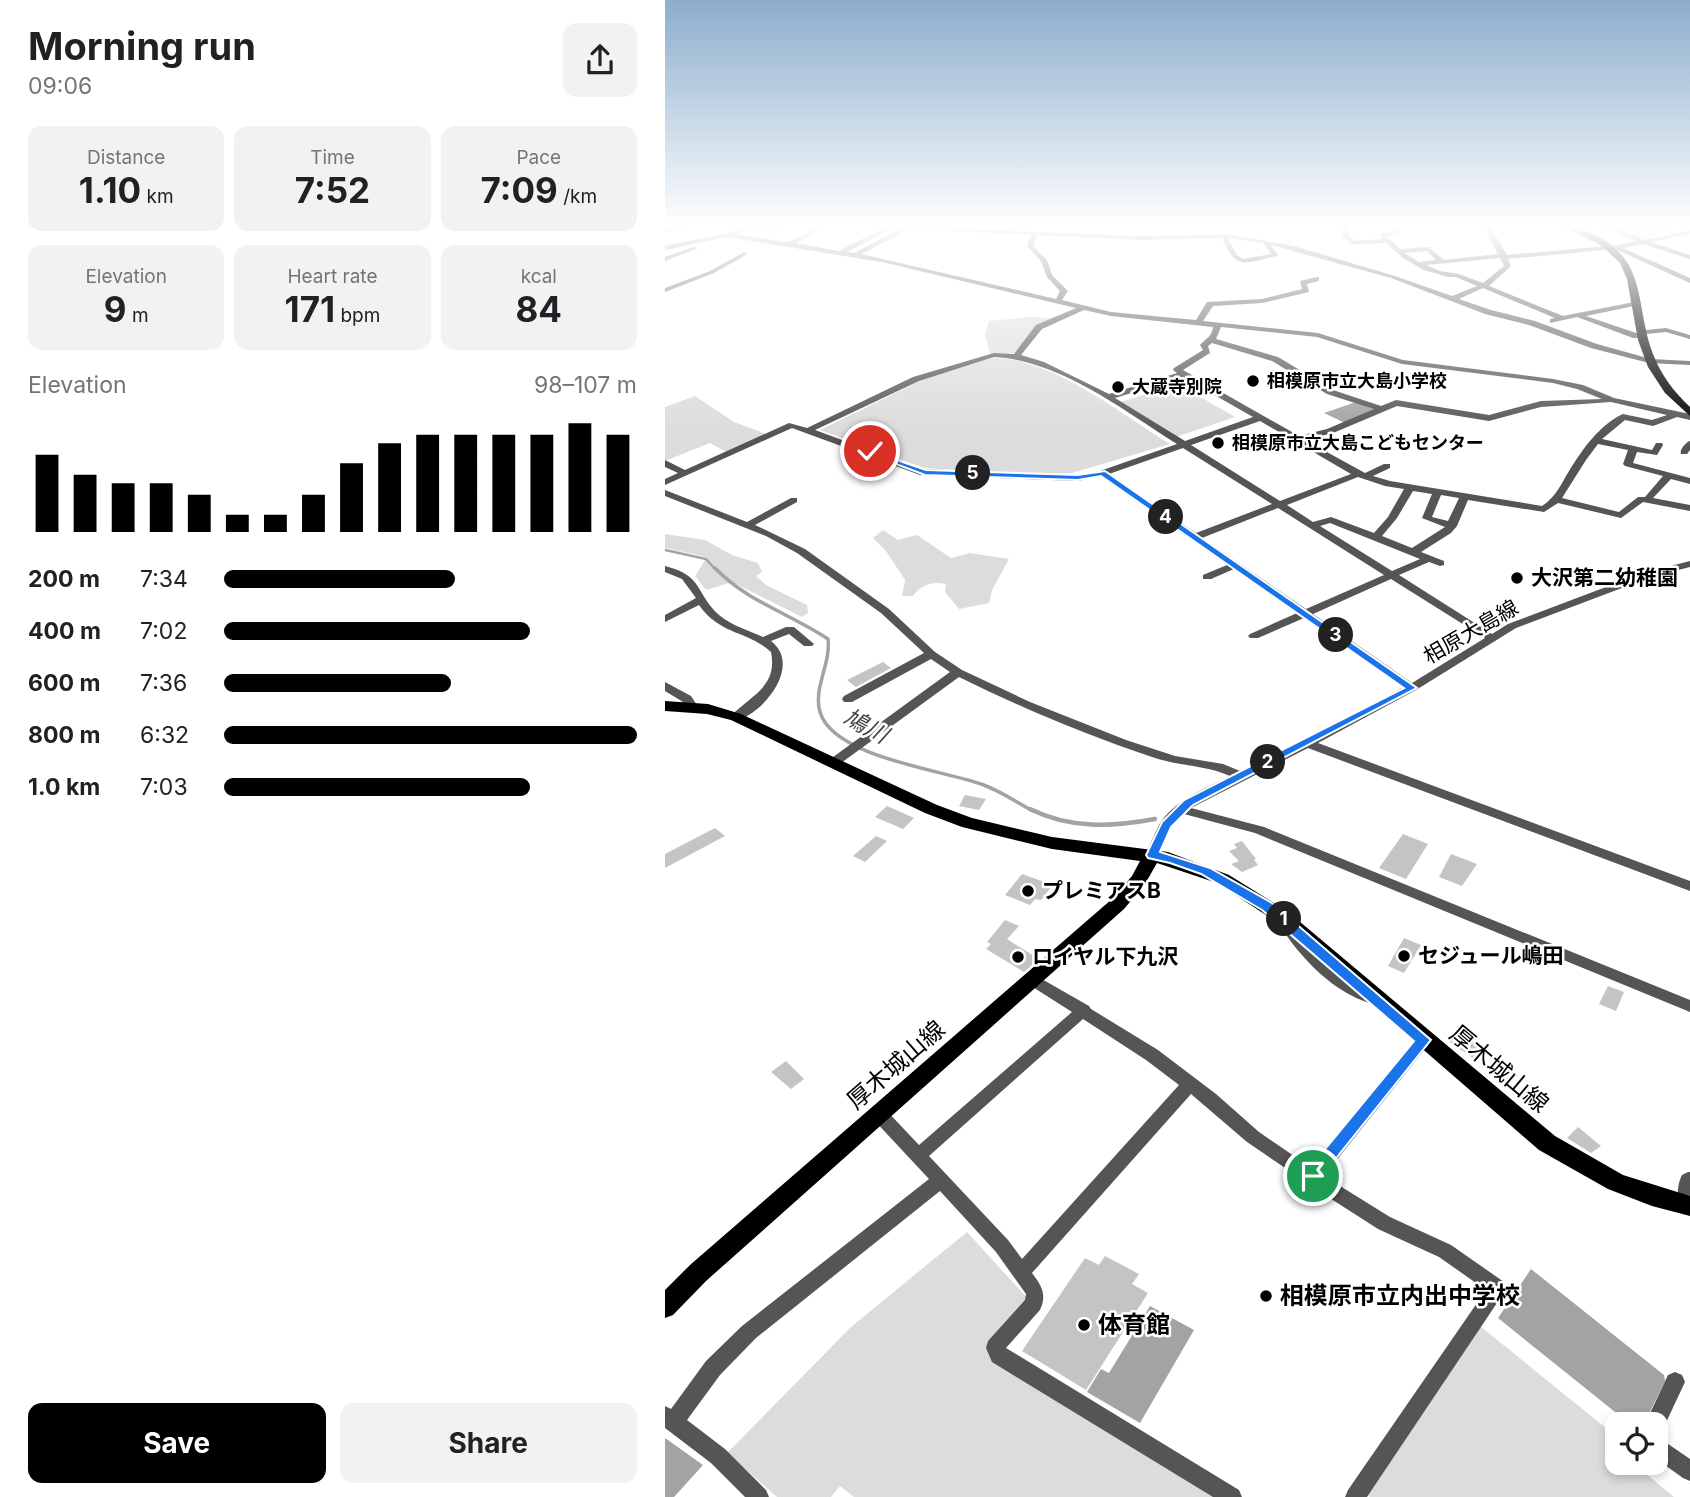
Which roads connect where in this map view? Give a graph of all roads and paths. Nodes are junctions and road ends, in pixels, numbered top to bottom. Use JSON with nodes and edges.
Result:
{"nodes":[{"id":1,"x":1031,"y":295,"type":"edge"},
{"id":2,"x":1062,"y":295,"type":"edge"},
{"id":3,"x":1289,"y":295,"type":"edge"},
{"id":4,"x":1444,"y":295,"type":"edge"},
{"id":5,"x":1462,"y":295,"type":"edge"},
{"id":6,"x":1505,"y":295,"type":"edge"},
{"id":7,"x":1634,"y":295,"type":"edge"},
{"id":8,"x":1454,"y":298,"type":"junction"},
{"id":9,"x":1058,"y":301,"type":"junction"},
{"id":10,"x":1636,"y":303,"type":"junction"},
{"id":11,"x":1084,"y":307,"type":"junction"},
{"id":12,"x":1577,"y":315,"type":"junction"},
{"id":13,"x":1561,"y":318,"type":"junction"},
{"id":14,"x":1198,"y":323,"type":"junction"},
{"id":15,"x":1217,"y":325,"type":"junction"},
{"id":16,"x":1542,"y":327,"type":"junction"},
{"id":17,"x":1646,"y":332,"type":"dead end"},
{"id":18,"x":1636,"y":335,"type":"dead end"},
{"id":19,"x":1690,"y":337,"type":"edge"},
{"id":20,"x":1213,"y":341,"type":"junction"},
{"id":21,"x":1016,"y":356,"type":"junction"},
{"id":22,"x":1648,"y":360,"type":"junction"},
{"id":23,"x":1690,"y":363,"type":"edge"},
{"id":24,"x":1183,"y":374,"type":"junction"},
{"id":25,"x":1108,"y":397,"type":"junction"},
{"id":26,"x":1612,"y":400,"type":"junction"},
{"id":27,"x":1381,"y":409,"type":"junction"},
{"id":28,"x":1674,"y":415,"type":"junction"},
{"id":29,"x":1690,"y":415,"type":"edge"},
{"id":30,"x":1260,"y":418,"type":"junction"},
{"id":31,"x":809,"y":430,"type":"junction"},
{"id":32,"x":1298,"y":439,"type":"junction"},
{"id":33,"x":1597,"y":441,"type":"junction"},
{"id":34,"x":1184,"y":444,"type":"junction"},
{"id":35,"x":1659,"y":445,"type":"dead end"},
{"id":36,"x":1633,"y":450,"type":"junction"},
{"id":37,"x":665,"y":463,"type":"edge"},
{"id":38,"x":1387,"y":466,"type":"dead end"},
{"id":39,"x":685,"y":473,"type":"junction"},
{"id":40,"x":1102,"y":473,"type":"junction"},
{"id":41,"x":1668,"y":475,"type":"junction"},
{"id":42,"x":1361,"y":476,"type":"junction"},
{"id":43,"x":1690,"y":481,"type":"edge"},
{"id":44,"x":665,"y":482,"type":"edge"},
{"id":45,"x":1410,"y":488,"type":"junction"},
{"id":46,"x":1438,"y":492,"type":"junction"},
{"id":47,"x":665,"y":493,"type":"edge"},
{"id":48,"x":1464,"y":497,"type":"junction"},
{"id":49,"x":794,"y":500,"type":"dead end"},
{"id":50,"x":1557,"y":500,"type":"junction"},
{"id":51,"x":1647,"y":500,"type":"junction"},
{"id":52,"x":1279,"y":504,"type":"junction"},
{"id":53,"x":1690,"y":508,"type":"edge"},
{"id":54,"x":1312,"y":525,"type":"junction"},
{"id":55,"x":746,"y":526,"type":"junction"},
{"id":56,"x":1452,"y":526,"type":"junction"},
{"id":57,"x":1195,"y":537,"type":"junction"},
{"id":58,"x":1375,"y":538,"type":"junction"},
{"id":59,"x":1415,"y":551,"type":"junction"},
{"id":60,"x":1690,"y":564,"type":"edge"},
{"id":61,"x":1235,"y":565,"type":"junction"},
{"id":62,"x":665,"y":569,"type":"edge"},
{"id":63,"x":679,"y":573,"type":"junction"},
{"id":64,"x":1391,"y":575,"type":"junction"},
{"id":65,"x":1207,"y":577,"type":"dead end"},
{"id":66,"x":665,"y":582,"type":"edge"},
{"id":67,"x":702,"y":599,"type":"junction"},
{"id":68,"x":1304,"y":613,"type":"junction"},
{"id":69,"x":665,"y":619,"type":"edge"},
{"id":70,"x":1254,"y":636,"type":"dead end"},
{"id":71,"x":1492,"y":638,"type":"junction"},
{"id":72,"x":763,"y":641,"type":"junction"},
{"id":73,"x":808,"y":644,"type":"dead end"},
{"id":74,"x":931,"y":654,"type":"junction"},
{"id":75,"x":958,"y":673,"type":"junction"},
{"id":76,"x":665,"y":686,"type":"edge"},
{"id":77,"x":1412,"y":688,"type":"junction"},
{"id":78,"x":848,"y":699,"type":"dead end"},
{"id":79,"x":665,"y":706,"type":"edge"},
{"id":80,"x":693,"y":708,"type":"junction"},
{"id":81,"x":736,"y":717,"type":"junction"},
{"id":82,"x":1307,"y":743,"type":"junction"},
{"id":83,"x":833,"y":762,"type":"junction"},
{"id":84,"x":1240,"y":776,"type":"junction"},
{"id":85,"x":1180,"y":809,"type":"junction"},
{"id":86,"x":1152,"y":855,"type":"junction"},
{"id":87,"x":1690,"y":886,"type":"edge"},
{"id":88,"x":1033,"y":980,"type":"junction"},
{"id":89,"x":1690,"y":1006,"type":"edge"},
{"id":90,"x":1084,"y":1010,"type":"junction"},
{"id":91,"x":1423,"y":1040,"type":"junction"},
{"id":92,"x":1190,"y":1084,"type":"junction"},
{"id":93,"x":879,"y":1114,"type":"junction"},
{"id":94,"x":918,"y":1156,"type":"junction"},
{"id":95,"x":1313,"y":1176,"type":"junction"},
{"id":96,"x":941,"y":1180,"type":"junction"},
{"id":97,"x":1690,"y":1180,"type":"edge"},
{"id":98,"x":1689,"y":1206,"type":"edge"},
{"id":99,"x":1022,"y":1272,"type":"junction"},
{"id":100,"x":665,"y":1307,"type":"edge"},
{"id":101,"x":1675,"y":1382,"type":"dead end"},
{"id":102,"x":1661,"y":1412,"type":"edge"},
{"id":103,"x":669,"y":1419,"type":"edge"},
{"id":104,"x":1668,"y":1455,"type":"edge"},
{"id":105,"x":1690,"y":1471,"type":"edge"},
{"id":106,"x":1358,"y":1496,"type":"edge"},
{"id":107,"x":759,"y":1497,"type":"edge"},
{"id":108,"x":1232,"y":1497,"type":"edge"}],
"edges":[{"from":1,"to":9,"type":"street"},
{"from":2,"to":9,"type":"street"},
{"from":3,"to":14,"type":"street"},
{"from":4,"to":8,"type":"street"},
{"from":5,"to":8,"type":"street"},
{"from":6,"to":13,"type":"street"},
{"from":7,"to":10,"type":"main road"},
{"from":8,"to":16,"type":"street"},
{"from":9,"to":11,"type":"street"},
{"from":10,"to":12,"type":"street"},
{"from":10,"to":22,"type":"main road"},
{"from":11,"to":14,"type":"street"},
{"from":11,"to":21,"type":"street"},
{"from":12,"to":13,"type":"street"},
{"from":12,"to":18,"type":"street"},
{"from":13,"to":16,"type":"street"},
{"from":14,"to":15,"type":"street"},
{"from":15,"to":20,"type":"street"},
{"from":15,"to":26,"type":"street"},
{"from":16,"to":22,"type":"street"},
{"from":17,"to":19,"type":"street"},
{"from":20,"to":24,"type":"street"},
{"from":20,"to":27,"type":"street"},
{"from":21,"to":25,"type":"street"},
{"from":21,"to":31,"type":"street"},
{"from":22,"to":23,"type":"street"},
{"from":22,"to":29,"type":"main road"},
{"from":24,"to":25,"type":"street"},
{"from":24,"to":30,"type":"street"},
{"from":25,"to":34,"type":"street"},
{"from":26,"to":27,"type":"street"},
{"from":26,"to":28,"type":"street"},
{"from":27,"to":32,"type":"street"},
{"from":28,"to":29,"type":"street"},
{"from":28,"to":33,"type":"street"},
{"from":30,"to":32,"type":"street"},
{"from":30,"to":34,"type":"street"},
{"from":31,"to":39,"type":"street"},
{"from":31,"to":40,"type":"street"},
{"from":32,"to":42,"type":"street"},
{"from":33,"to":36,"type":"street"},
{"from":33,"to":50,"type":"street"},
{"from":34,"to":40,"type":"street"},
{"from":34,"to":52,"type":"street"},
{"from":35,"to":36,"type":"street"},
{"from":36,"to":41,"type":"street"},
{"from":37,"to":39,"type":"street"},
{"from":38,"to":42,"type":"street"},
{"from":39,"to":44,"type":"street"},
{"from":40,"to":57,"type":"street"},
{"from":41,"to":43,"type":"street"},
{"from":41,"to":51,"type":"street"},
{"from":42,"to":45,"type":"street"},
{"from":42,"to":52,"type":"street"},
{"from":45,"to":46,"type":"street"},
{"from":45,"to":58,"type":"street"},
{"from":46,"to":48,"type":"street"},
{"from":46,"to":56,"type":"street"},
{"from":47,"to":55,"type":"street"},
{"from":48,"to":50,"type":"street"},
{"from":48,"to":56,"type":"street"},
{"from":49,"to":55,"type":"street"},
{"from":50,"to":51,"type":"street"},
{"from":51,"to":53,"type":"street"},
{"from":52,"to":54,"type":"street"},
{"from":52,"to":57,"type":"street"},
{"from":54,"to":58,"type":"street"},
{"from":54,"to":64,"type":"street"},
{"from":55,"to":74,"type":"street"},
{"from":56,"to":59,"type":"street"},
{"from":57,"to":61,"type":"street"},
{"from":58,"to":59,"type":"street"},
{"from":59,"to":64,"type":"street"},
{"from":60,"to":71,"type":"street","name":"相原大島線"},
{"from":61,"to":65,"type":"street"},
{"from":61,"to":68,"type":"street"},
{"from":62,"to":63,"type":"street"},
{"from":63,"to":66,"type":"street"},
{"from":63,"to":67,"type":"street"},
{"from":64,"to":68,"type":"street"},
{"from":64,"to":71,"type":"street"},
{"from":67,"to":69,"type":"street"},
{"from":67,"to":72,"type":"street"},
{"from":68,"to":70,"type":"street"},
{"from":68,"to":77,"type":"street"},
{"from":71,"to":77,"type":"street","name":"相原大島線"},
{"from":72,"to":73,"type":"street"},
{"from":72,"to":81,"type":"street"},
{"from":74,"to":75,"type":"street"},
{"from":74,"to":78,"type":"street"},
{"from":75,"to":83,"type":"street"},
{"from":75,"to":84,"type":"street"},
{"from":76,"to":80,"type":"street"},
{"from":77,"to":82,"type":"street","name":"相原大島線"},
{"from":79,"to":80,"type":"main road","name":"厚木城山線"},
{"from":80,"to":81,"type":"main road","name":"厚木城山線"},
{"from":81,"to":83,"type":"main road","name":"厚木城山線"},
{"from":82,"to":84,"type":"street","name":"相原大島線"},
{"from":82,"to":87,"type":"street"},
{"from":83,"to":86,"type":"main road","name":"厚木城山線"},
{"from":84,"to":85,"type":"street","name":"相原大島線"},
{"from":85,"to":86,"type":"street","name":"相原大島線"},
{"from":85,"to":89,"type":"street"},
{"from":86,"to":88,"type":"main road","name":"厚木城山線"},
{"from":86,"to":91,"type":"main road","name":"厚木城山線"},
{"from":88,"to":90,"type":"street"},
{"from":88,"to":93,"type":"main road","name":"厚木城山線"},
{"from":90,"to":92,"type":"street"},
{"from":90,"to":94,"type":"street"},
{"from":91,"to":95,"type":"street"},
{"from":91,"to":98,"type":"main road","name":"厚木城山線"},
{"from":92,"to":95,"type":"street"},
{"from":92,"to":99,"type":"street"},
{"from":93,"to":94,"type":"street"},
{"from":93,"to":100,"type":"main road","name":"厚木城山線"},
{"from":94,"to":96,"type":"street"},
{"from":95,"to":106,"type":"street"},
{"from":96,"to":99,"type":"street"},
{"from":96,"to":103,"type":"street"},
{"from":97,"to":98,"type":"street"},
{"from":99,"to":108,"type":"street"},
{"from":101,"to":102,"type":"street"},
{"from":103,"to":107,"type":"street"},
{"from":104,"to":105,"type":"street"}]}
